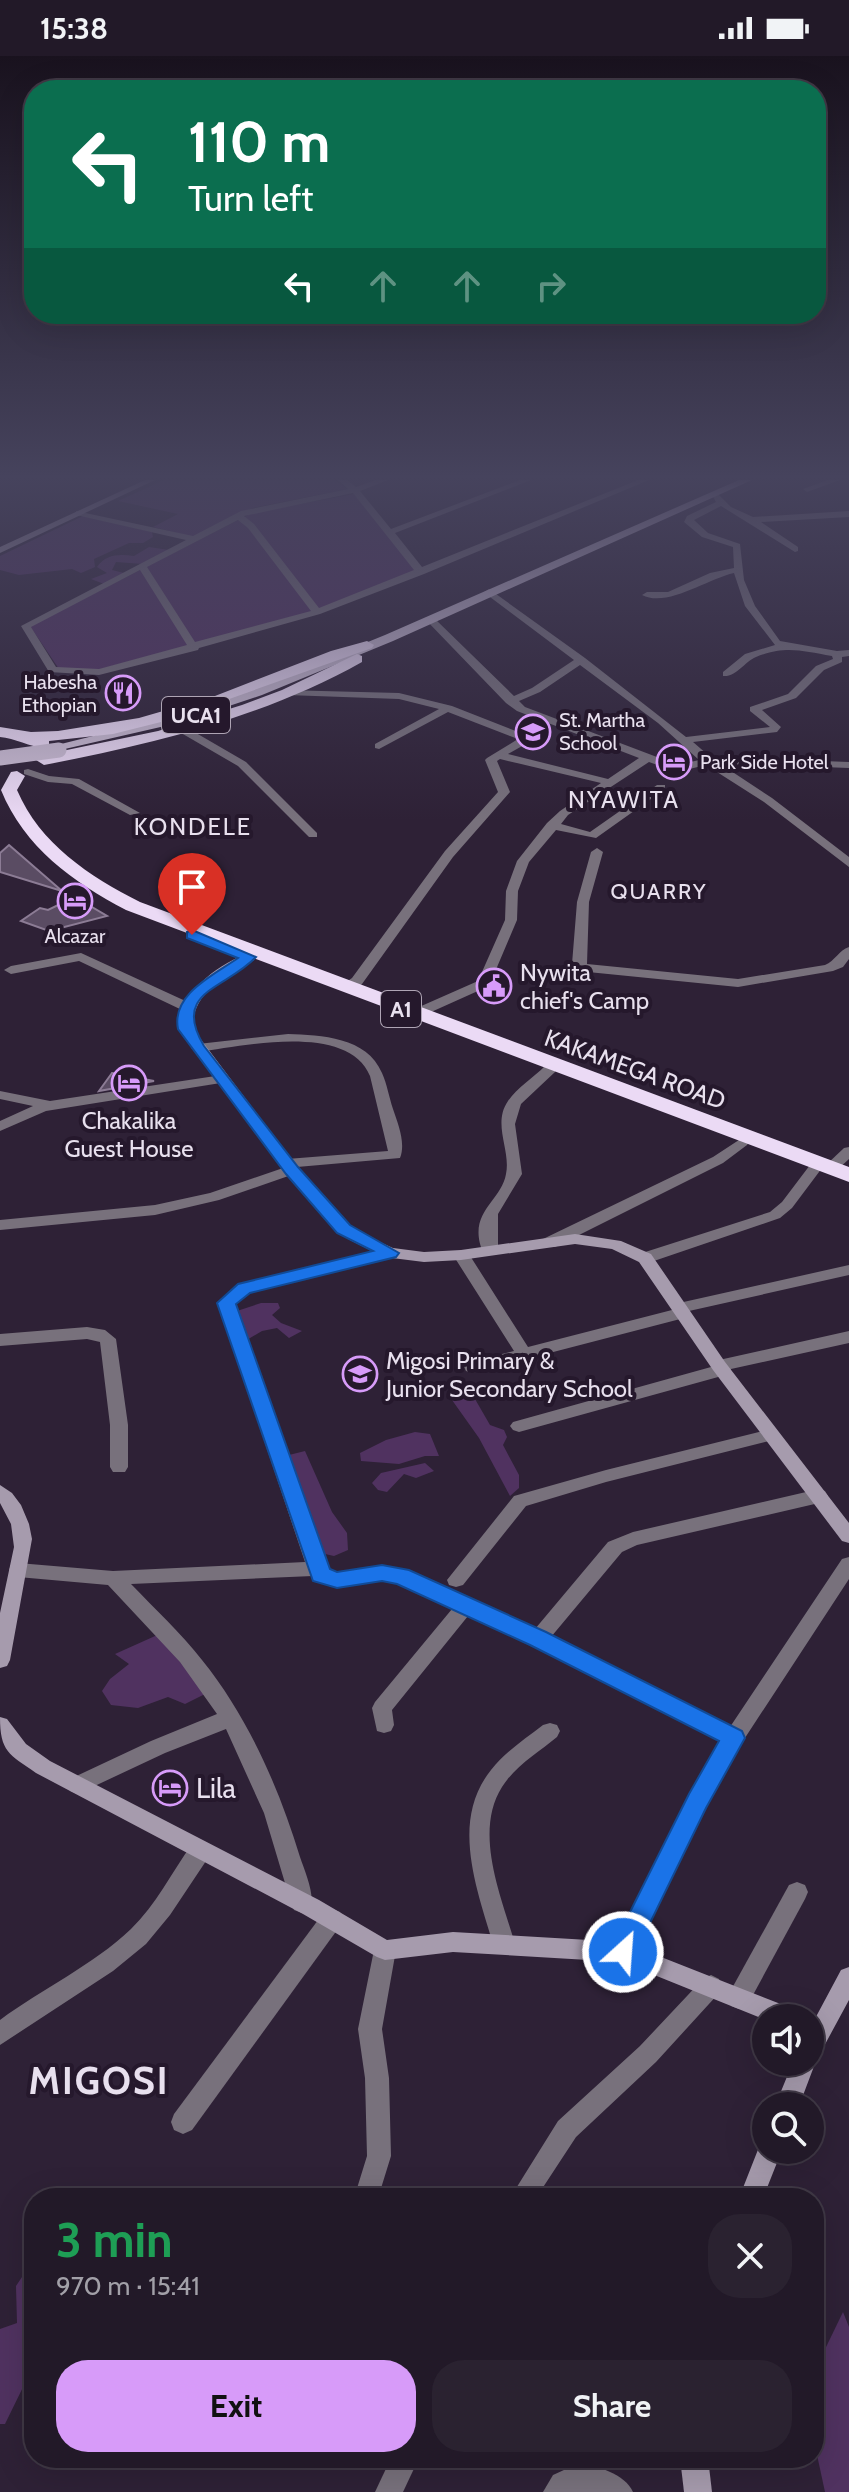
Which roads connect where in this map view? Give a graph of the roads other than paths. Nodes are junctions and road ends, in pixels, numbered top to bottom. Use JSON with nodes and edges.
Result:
{"nodes":[{"id":1,"x":88,"y":594,"type":"edge"},
{"id":2,"x":160,"y":594,"type":"edge"},
{"id":3,"x":303,"y":594,"type":"edge"},
{"id":4,"x":365,"y":594,"type":"edge"},
{"id":5,"x":485,"y":594,"type":"edge"},
{"id":6,"x":491,"y":594,"type":"edge"},
{"id":7,"x":673,"y":594,"type":"edge"},
{"id":8,"x":745,"y":594,"type":"edge"},
{"id":9,"x":647,"y":595,"type":"dead end"},
{"id":10,"x":317,"y":612,"type":"junction"},
{"id":11,"x":430,"y":619,"type":"junction"},
{"id":12,"x":784,"y":646,"type":"junction"},
{"id":13,"x":194,"y":648,"type":"junction"},
{"id":14,"x":368,"y":648,"type":"junction"},
{"id":15,"x":843,"y":655,"type":"edge"},
{"id":16,"x":581,"y":660,"type":"junction"},
{"id":17,"x":727,"y":674,"type":"dead end"},
{"id":18,"x":287,"y":692,"type":"junction"},
{"id":19,"x":448,"y":708,"type":"junction"},
{"id":20,"x":505,"y":713,"type":"junction"},
{"id":21,"x":180,"y":728,"type":"junction"},
{"id":22,"x":0,"y":732,"type":"edge"},
{"id":23,"x":31,"y":737,"type":"junction"},
{"id":24,"x":684,"y":740,"type":"junction"},
{"id":25,"x":379,"y":746,"type":"dead end"},
{"id":26,"x":497,"y":755,"type":"junction"},
{"id":27,"x":0,"y":757,"type":"edge"},
{"id":28,"x":647,"y":758,"type":"junction"},
{"id":29,"x":44,"y":760,"type":"junction"},
{"id":30,"x":710,"y":763,"type":"junction"},
{"id":31,"x":849,"y":765,"type":"edge"},
{"id":32,"x":15,"y":776,"type":"edge"},
{"id":33,"x":609,"y":782,"type":"junction"},
{"id":34,"x":661,"y":787,"type":"dead end"},
{"id":35,"x":0,"y":793,"type":"edge"},
{"id":36,"x":134,"y":813,"type":"dead end"},
{"id":37,"x":551,"y":825,"type":"junction"},
{"id":38,"x":313,"y":835,"type":"dead end"},
{"id":39,"x":832,"y":850,"type":"junction"},
{"id":40,"x":849,"y":850,"type":"edge"},
{"id":41,"x":597,"y":852,"type":"dead end"},
{"id":42,"x":849,"y":863,"type":"edge"},
{"id":43,"x":849,"y":951,"type":"edge"},
{"id":44,"x":249,"y":957,"type":"junction"},
{"id":45,"x":11,"y":970,"type":"dead end"},
{"id":46,"x":347,"y":988,"type":"junction"},
{"id":47,"x":187,"y":1007,"type":"junction"},
{"id":48,"x":415,"y":1014,"type":"junction"},
{"id":49,"x":198,"y":1048,"type":"junction"},
{"id":50,"x":550,"y":1069,"type":"junction"},
{"id":51,"x":222,"y":1079,"type":"junction"},
{"id":52,"x":0,"y":1095,"type":"edge"},
{"id":53,"x":51,"y":1105,"type":"junction"},
{"id":54,"x":0,"y":1127,"type":"edge"},
{"id":55,"x":742,"y":1142,"type":"junction"},
{"id":56,"x":849,"y":1151,"type":"edge"},
{"id":57,"x":290,"y":1166,"type":"junction"},
{"id":58,"x":832,"y":1170,"type":"edge"},
{"id":59,"x":849,"y":1181,"type":"edge"},
{"id":60,"x":0,"y":1225,"type":"edge"},
{"id":61,"x":549,"y":1243,"type":"junction"},
{"id":62,"x":490,"y":1251,"type":"junction"},
{"id":63,"x":390,"y":1253,"type":"junction"},
{"id":64,"x":461,"y":1255,"type":"junction"},
{"id":65,"x":645,"y":1258,"type":"junction"},
{"id":66,"x":849,"y":1270,"type":"edge"},
{"id":67,"x":681,"y":1310,"type":"junction"},
{"id":68,"x":849,"y":1337,"type":"edge"},
{"id":69,"x":0,"y":1340,"type":"edge"},
{"id":70,"x":523,"y":1352,"type":"junction"},
{"id":71,"x":472,"y":1367,"type":"dead end"},
{"id":72,"x":721,"y":1368,"type":"junction"},
{"id":73,"x":519,"y":1426,"type":"dead end"},
{"id":74,"x":771,"y":1435,"type":"junction"},
{"id":75,"x":119,"y":1467,"type":"dead end"},
{"id":76,"x":0,"y":1492,"type":"edge"},
{"id":77,"x":819,"y":1496,"type":"junction"},
{"id":78,"x":849,"y":1536,"type":"edge"},
{"id":79,"x":849,"y":1564,"type":"edge"},
{"id":80,"x":317,"y":1569,"type":"junction"},
{"id":81,"x":18,"y":1570,"type":"junction"},
{"id":82,"x":113,"y":1578,"type":"junction"},
{"id":83,"x":456,"y":1580,"type":"dead end"},
{"id":84,"x":465,"y":1606,"type":"junction"},
{"id":85,"x":538,"y":1639,"type":"junction"},
{"id":86,"x":0,"y":1660,"type":"edge"},
{"id":87,"x":230,"y":1718,"type":"junction"},
{"id":88,"x":0,"y":1725,"type":"edge"},
{"id":89,"x":384,"y":1725,"type":"dead end"},
{"id":90,"x":550,"y":1731,"type":"dead end"},
{"id":91,"x":734,"y":1738,"type":"junction"},
{"id":92,"x":77,"y":1785,"type":"junction"},
{"id":93,"x":200,"y":1851,"type":"junction"},
{"id":94,"x":797,"y":1892,"type":"dead end"},
{"id":95,"x":302,"y":1903,"type":"junction"},
{"id":96,"x":332,"y":1919,"type":"junction"},
{"id":97,"x":504,"y":1944,"type":"junction"},
{"id":98,"x":385,"y":1950,"type":"junction"},
{"id":99,"x":623,"y":1952,"type":"junction"},
{"id":100,"x":849,"y":1977,"type":"edge"},
{"id":101,"x":711,"y":1986,"type":"junction"},
{"id":102,"x":739,"y":1998,"type":"junction"},
{"id":103,"x":754,"y":2004,"type":"edge"},
{"id":104,"x":824,"y":2016,"type":"edge"},
{"id":105,"x":0,"y":2034,"type":"edge"},
{"id":106,"x":183,"y":2122,"type":"dead end"},
{"id":107,"x":764,"y":2164,"type":"edge"},
{"id":108,"x":369,"y":2188,"type":"edge"},
{"id":109,"x":529,"y":2188,"type":"edge"},
{"id":110,"x":755,"y":2188,"type":"edge"},
{"id":111,"x":400,"y":2468,"type":"edge"},
{"id":112,"x":695,"y":2468,"type":"edge"},
{"id":113,"x":389,"y":2492,"type":"edge"},
{"id":114,"x":557,"y":2492,"type":"edge"},
{"id":115,"x":619,"y":2492,"type":"edge"},
{"id":116,"x":698,"y":2492,"type":"edge"}],
"edges":[{"from":1,"to":13,"type":"street"},
{"from":2,"to":13,"type":"street"},
{"from":3,"to":10,"type":"street"},
{"from":4,"to":10,"type":"street"},
{"from":5,"to":11,"type":"main road","number":"UCA1"},
{"from":6,"to":16,"type":"street"},
{"from":7,"to":9,"type":"street"},
{"from":8,"to":12,"type":"street"},
{"from":10,"to":13,"type":"street"},
{"from":11,"to":14,"type":"main road","number":"UCA1"},
{"from":11,"to":20,"type":"street"},
{"from":12,"to":15,"type":"street"},
{"from":12,"to":17,"type":"street"},
{"from":14,"to":18,"type":"highway"},
{"from":14,"to":23,"type":"highway"},
{"from":14,"to":27,"type":"main road","number":"UCA1","bridge":true},
{"from":15,"to":24,"type":"street"},
{"from":16,"to":20,"type":"street"},
{"from":16,"to":24,"type":"street"},
{"from":18,"to":19,"type":"street"},
{"from":18,"to":21,"type":"highway"},
{"from":19,"to":20,"type":"street"},
{"from":19,"to":25,"type":"street"},
{"from":20,"to":26,"type":"street"},
{"from":20,"to":28,"type":"street"},
{"from":21,"to":29,"type":"highway"},
{"from":21,"to":38,"type":"street"},
{"from":22,"to":23,"type":"highway"},
{"from":23,"to":29,"type":"highway"},
{"from":24,"to":30,"type":"street"},
{"from":26,"to":33,"type":"street"},
{"from":26,"to":46,"type":"street"},
{"from":28,"to":30,"type":"street"},
{"from":28,"to":33,"type":"street"},
{"from":29,"to":32,"type":"highway"},
{"from":30,"to":31,"type":"street"},
{"from":30,"to":39,"type":"street"},
{"from":32,"to":36,"type":"street"},
{"from":32,"to":46,"type":"highway","name":"KAKAMEGA ROAD","number":"A1"},
{"from":33,"to":37,"type":"street"},
{"from":34,"to":37,"type":"street"},
{"from":35,"to":44,"type":"highway","name":"KAKAMEGA ROAD","number":"A1"},
{"from":37,"to":48,"type":"street"},
{"from":39,"to":40,"type":"street"},
{"from":39,"to":42,"type":"street"},
{"from":41,"to":43,"type":"street"},
{"from":44,"to":47,"type":"street"},
{"from":44,"to":50,"type":"highway","name":"KAKAMEGA ROAD","number":"A1"},
{"from":45,"to":47,"type":"street"},
{"from":46,"to":48,"type":"highway","name":"KAKAMEGA ROAD","number":"A1"},
{"from":47,"to":49,"type":"street"},
{"from":48,"to":58,"type":"highway","name":"KAKAMEGA ROAD","number":"A1"},
{"from":49,"to":51,"type":"street"},
{"from":49,"to":57,"type":"street"},
{"from":50,"to":55,"type":"highway","name":"KAKAMEGA ROAD","number":"A1"},
{"from":50,"to":62,"type":"street"},
{"from":51,"to":53,"type":"street"},
{"from":51,"to":57,"type":"street"},
{"from":52,"to":53,"type":"street"},
{"from":53,"to":54,"type":"street"},
{"from":55,"to":58,"type":"highway","name":"KAKAMEGA ROAD","number":"A1"},
{"from":55,"to":61,"type":"street"},
{"from":56,"to":58,"type":"street"},
{"from":57,"to":60,"type":"street"},
{"from":57,"to":63,"type":"street"},
{"from":58,"to":59,"type":"highway","name":"KAKAMEGA ROAD","number":"A1"},
{"from":58,"to":65,"type":"street"},
{"from":61,"to":62,"type":"street"},
{"from":61,"to":65,"type":"street"},
{"from":62,"to":64,"type":"street"},
{"from":63,"to":64,"type":"street"},
{"from":63,"to":80,"type":"street"},
{"from":64,"to":70,"type":"street"},
{"from":65,"to":67,"type":"street"},
{"from":66,"to":67,"type":"street"},
{"from":67,"to":70,"type":"street"},
{"from":67,"to":72,"type":"street"},
{"from":68,"to":72,"type":"street"},
{"from":69,"to":75,"type":"street"},
{"from":70,"to":71,"type":"street"},
{"from":72,"to":73,"type":"street"},
{"from":72,"to":74,"type":"street"},
{"from":74,"to":77,"type":"street"},
{"from":74,"to":83,"type":"street"},
{"from":76,"to":81,"type":"street"},
{"from":77,"to":78,"type":"street"},
{"from":77,"to":85,"type":"street"},
{"from":79,"to":91,"type":"street"},
{"from":80,"to":82,"type":"street"},
{"from":80,"to":84,"type":"street"},
{"from":81,"to":82,"type":"street"},
{"from":81,"to":86,"type":"street"},
{"from":82,"to":87,"type":"street"},
{"from":84,"to":85,"type":"street"},
{"from":84,"to":89,"type":"street"},
{"from":85,"to":91,"type":"street"},
{"from":87,"to":92,"type":"street"},
{"from":87,"to":95,"type":"street"},
{"from":88,"to":92,"type":"street"},
{"from":90,"to":97,"type":"street"},
{"from":91,"to":99,"type":"street"},
{"from":92,"to":93,"type":"street"},
{"from":93,"to":95,"type":"street"},
{"from":93,"to":105,"type":"street"},
{"from":94,"to":102,"type":"street"},
{"from":95,"to":96,"type":"street"},
{"from":96,"to":98,"type":"street"},
{"from":96,"to":106,"type":"street"},
{"from":97,"to":98,"type":"street"},
{"from":97,"to":99,"type":"street"},
{"from":98,"to":108,"type":"street"},
{"from":99,"to":101,"type":"street"},
{"from":100,"to":104,"type":"street"},
{"from":101,"to":102,"type":"street"},
{"from":101,"to":109,"type":"street"},
{"from":102,"to":103,"type":"street"},
{"from":107,"to":110,"type":"street"},
{"from":111,"to":113,"type":"street"},
{"from":112,"to":116,"type":"street"},
{"from":114,"to":115,"type":"street"}]}
